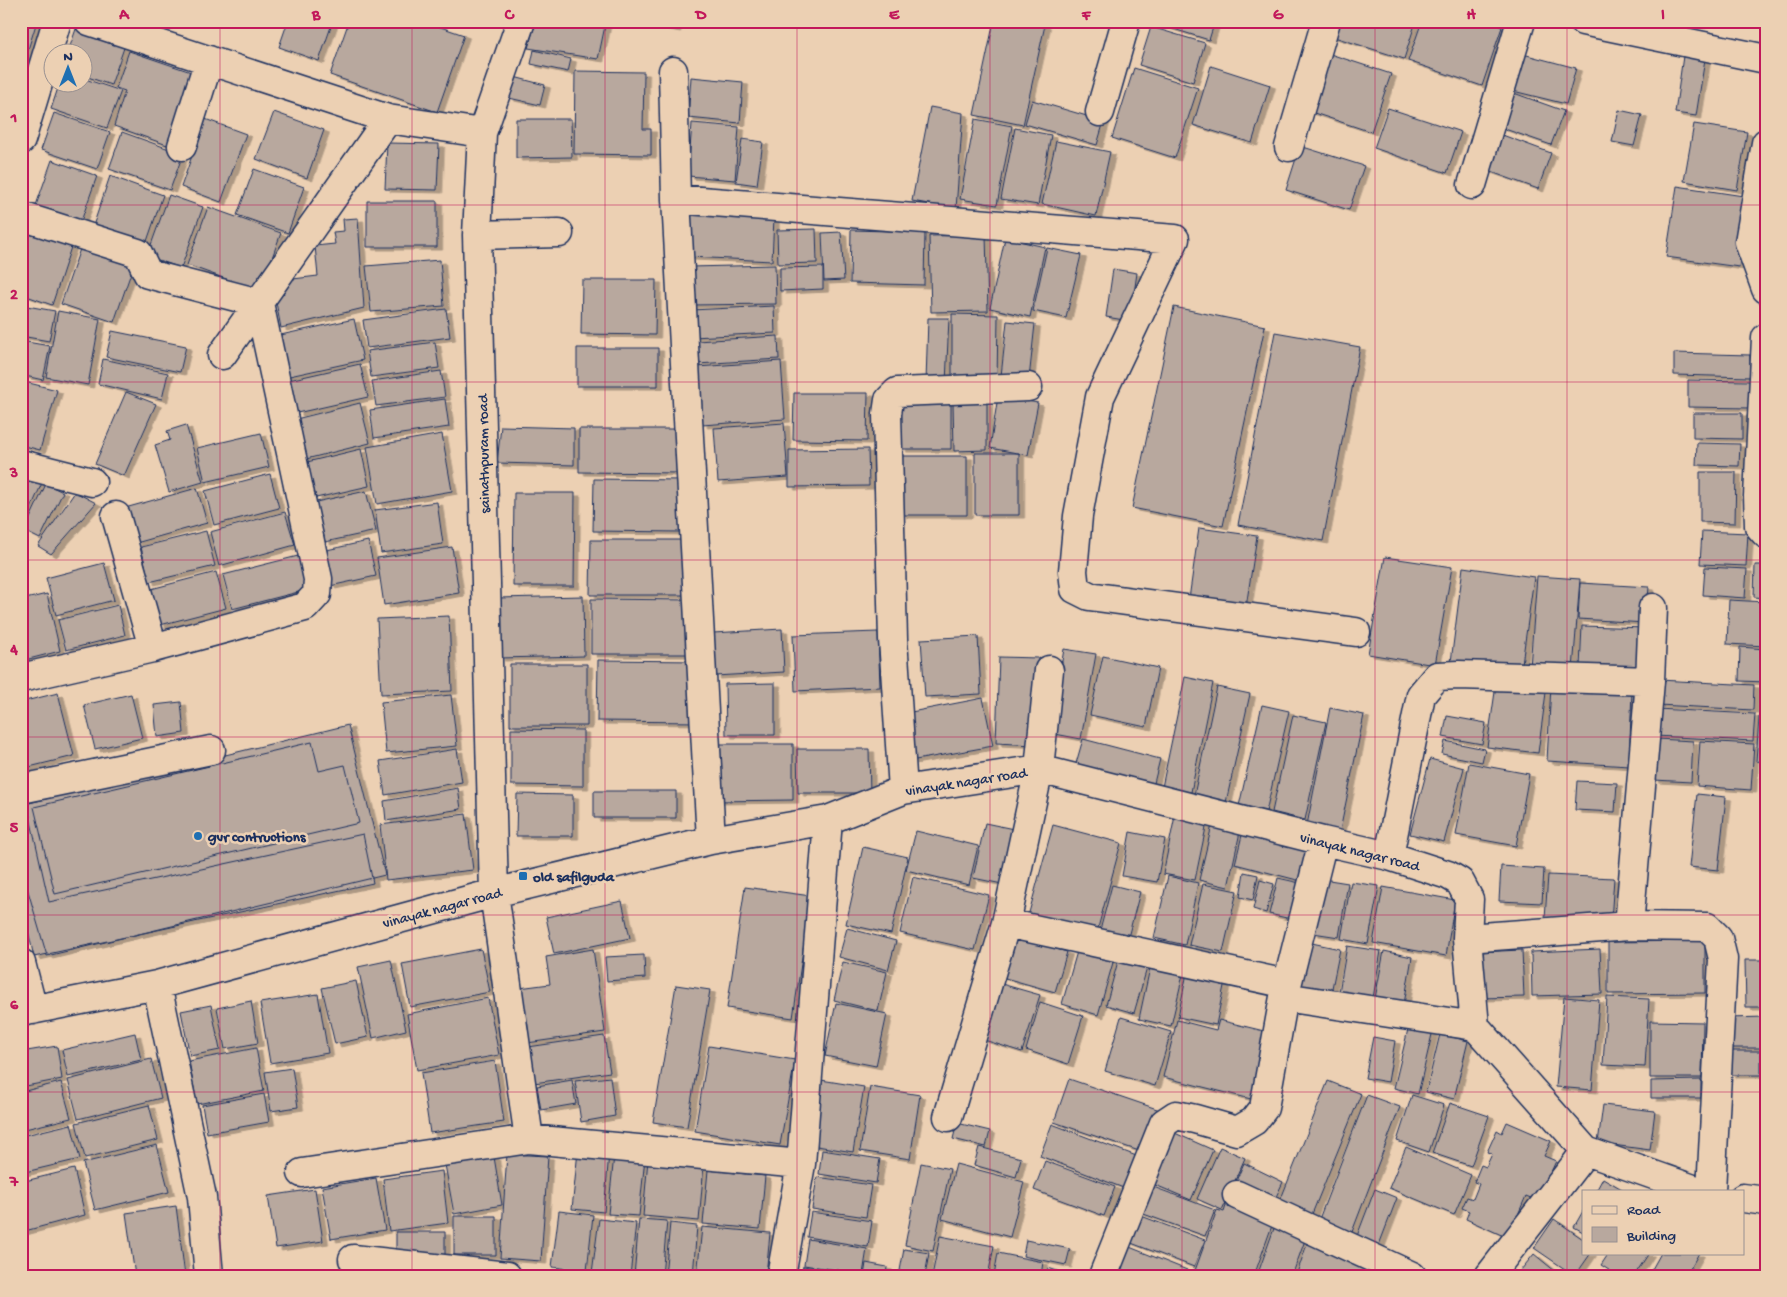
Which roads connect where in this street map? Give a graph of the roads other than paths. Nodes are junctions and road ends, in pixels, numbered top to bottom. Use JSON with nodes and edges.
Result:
{"nodes":[{"id":1,"x":57,"y":21,"type":"edge"},
{"id":2,"x":89,"y":21,"type":"edge"},
{"id":3,"x":521,"y":21,"type":"edge"},
{"id":4,"x":1126,"y":21,"type":"edge"},
{"id":5,"x":1326,"y":21,"type":"edge"},
{"id":6,"x":1521,"y":21,"type":"edge"},
{"id":7,"x":1583,"y":21,"type":"edge"},
{"id":8,"x":1766,"y":59,"type":"edge"},
{"id":9,"x":208,"y":60,"type":"junction"},
{"id":10,"x":673,"y":71,"type":"dead end"},
{"id":11,"x":1100,"y":112,"type":"dead end"},
{"id":12,"x":388,"y":119,"type":"junction"},
{"id":13,"x":482,"y":133,"type":"junction"},
{"id":14,"x":21,"y":140,"type":"edge"},
{"id":15,"x":1766,"y":143,"type":"edge"},
{"id":16,"x":182,"y":146,"type":"dead end"},
{"id":17,"x":1289,"y":147,"type":"dead end"},
{"id":18,"x":1472,"y":186,"type":"dead end"},
{"id":19,"x":676,"y":199,"type":"junction"},
{"id":20,"x":21,"y":216,"type":"edge"},
{"id":21,"x":558,"y":233,"type":"dead end"},
{"id":22,"x":477,"y":235,"type":"junction"},
{"id":23,"x":1766,"y":289,"type":"edge"},
{"id":24,"x":259,"y":303,"type":"junction"},
{"id":25,"x":1766,"y":338,"type":"edge"},
{"id":26,"x":222,"y":354,"type":"dead end"},
{"id":27,"x":1028,"y":387,"type":"dead end"},
{"id":28,"x":21,"y":464,"type":"edge"},
{"id":29,"x":92,"y":482,"type":"dead end"},
{"id":30,"x":116,"y":516,"type":"dead end"},
{"id":31,"x":1766,"y":534,"type":"edge"},
{"id":32,"x":1654,"y":608,"type":"dead end"},
{"id":33,"x":1356,"y":632,"type":"dead end"},
{"id":34,"x":153,"y":648,"type":"junction"},
{"id":35,"x":1049,"y":670,"type":"dead end"},
{"id":36,"x":21,"y":678,"type":"edge"},
{"id":37,"x":1650,"y":680,"type":"junction"},
{"id":38,"x":212,"y":750,"type":"dead end"},
{"id":39,"x":1039,"y":769,"type":"junction"},
{"id":40,"x":21,"y":789,"type":"edge"},
{"id":41,"x":903,"y":790,"type":"junction"},
{"id":42,"x":828,"y":820,"type":"junction"},
{"id":43,"x":710,"y":840,"type":"junction"},
{"id":44,"x":1323,"y":841,"type":"junction"},
{"id":45,"x":1389,"y":856,"type":"junction"},
{"id":46,"x":494,"y":893,"type":"junction"},
{"id":47,"x":1006,"y":923,"type":"junction"},
{"id":48,"x":1629,"y":926,"type":"junction"},
{"id":49,"x":1467,"y":938,"type":"junction"},
{"id":50,"x":21,"y":963,"type":"edge"},
{"id":51,"x":157,"y":985,"type":"junction"},
{"id":52,"x":1286,"y":990,"type":"junction"},
{"id":53,"x":27,"y":1011,"type":"edge"},
{"id":54,"x":1474,"y":1026,"type":"junction"},
{"id":55,"x":948,"y":1117,"type":"dead end"},
{"id":56,"x":529,"y":1139,"type":"junction"},
{"id":57,"x":1586,"y":1151,"type":"junction"},
{"id":58,"x":801,"y":1164,"type":"junction"},
{"id":59,"x":302,"y":1172,"type":"dead end"},
{"id":60,"x":1696,"y":1190,"type":"edge"},
{"id":61,"x":1711,"y":1190,"type":"edge"},
{"id":62,"x":1238,"y":1195,"type":"dead end"},
{"id":63,"x":1744,"y":1198,"type":"edge"},
{"id":64,"x":1766,"y":1201,"type":"edge"},
{"id":65,"x":353,"y":1259,"type":"dead end"},
{"id":66,"x":1109,"y":1274,"type":"edge"},
{"id":67,"x":209,"y":1276,"type":"edge"},
{"id":68,"x":507,"y":1276,"type":"edge"},
{"id":69,"x":781,"y":1276,"type":"edge"},
{"id":70,"x":1412,"y":1276,"type":"edge"},
{"id":71,"x":1489,"y":1276,"type":"edge"}],
"edges":[{"from":1,"to":14,"type":"street"},
{"from":2,"to":9,"type":"street"},
{"from":3,"to":13,"type":"street","name":"sainathpuram road"},
{"from":4,"to":11,"type":"street"},
{"from":5,"to":17,"type":"street"},
{"from":6,"to":18,"type":"street"},
{"from":7,"to":8,"type":"street"},
{"from":9,"to":12,"type":"street"},
{"from":9,"to":16,"type":"street"},
{"from":10,"to":19,"type":"street"},
{"from":12,"to":13,"type":"street"},
{"from":12,"to":24,"type":"street"},
{"from":13,"to":22,"type":"street","name":"sainathpuram road"},
{"from":15,"to":23,"type":"street"},
{"from":19,"to":33,"type":"street"},
{"from":19,"to":43,"type":"street"},
{"from":20,"to":24,"type":"street"},
{"from":21,"to":22,"type":"street"},
{"from":22,"to":46,"type":"street","name":"sainathpuram road"},
{"from":24,"to":26,"type":"street"},
{"from":24,"to":34,"type":"street"},
{"from":25,"to":31,"type":"street"},
{"from":27,"to":41,"type":"street"},
{"from":28,"to":29,"type":"street"},
{"from":30,"to":34,"type":"street"},
{"from":32,"to":37,"type":"street"},
{"from":34,"to":36,"type":"street"},
{"from":35,"to":39,"type":"street"},
{"from":37,"to":45,"type":"street"},
{"from":37,"to":48,"type":"street"},
{"from":38,"to":40,"type":"street"},
{"from":39,"to":41,"type":"street","name":"vinayak nagar road"},
{"from":39,"to":44,"type":"street","name":"vinayak nagar road"},
{"from":39,"to":47,"type":"street"},
{"from":41,"to":42,"type":"street","name":"vinayak nagar road"},
{"from":42,"to":43,"type":"street","name":"vinayak nagar road"},
{"from":42,"to":58,"type":"street"},
{"from":43,"to":46,"type":"street","name":"vinayak nagar road"},
{"from":44,"to":45,"type":"street","name":"vinayak nagar road"},
{"from":44,"to":52,"type":"street"},
{"from":45,"to":49,"type":"street","name":"vinayak nagar road"},
{"from":46,"to":51,"type":"street","name":"vinayak nagar road"},
{"from":46,"to":56,"type":"street","name":"sainathpuram road"},
{"from":47,"to":52,"type":"street"},
{"from":47,"to":55,"type":"street"},
{"from":48,"to":49,"type":"street"},
{"from":48,"to":61,"type":"street"},
{"from":49,"to":54,"type":"street","name":"vinayak nagar road"},
{"from":50,"to":53,"type":"street"},
{"from":51,"to":53,"type":"street","name":"vinayak nagar road"},
{"from":51,"to":67,"type":"street"},
{"from":52,"to":54,"type":"street"},
{"from":52,"to":66,"type":"street"},
{"from":54,"to":57,"type":"street"},
{"from":56,"to":58,"type":"street"},
{"from":56,"to":59,"type":"street"},
{"from":57,"to":60,"type":"street"},
{"from":57,"to":71,"type":"street"},
{"from":58,"to":69,"type":"street"},
{"from":62,"to":70,"type":"street"},
{"from":63,"to":64,"type":"street"},
{"from":65,"to":68,"type":"street"}]}
